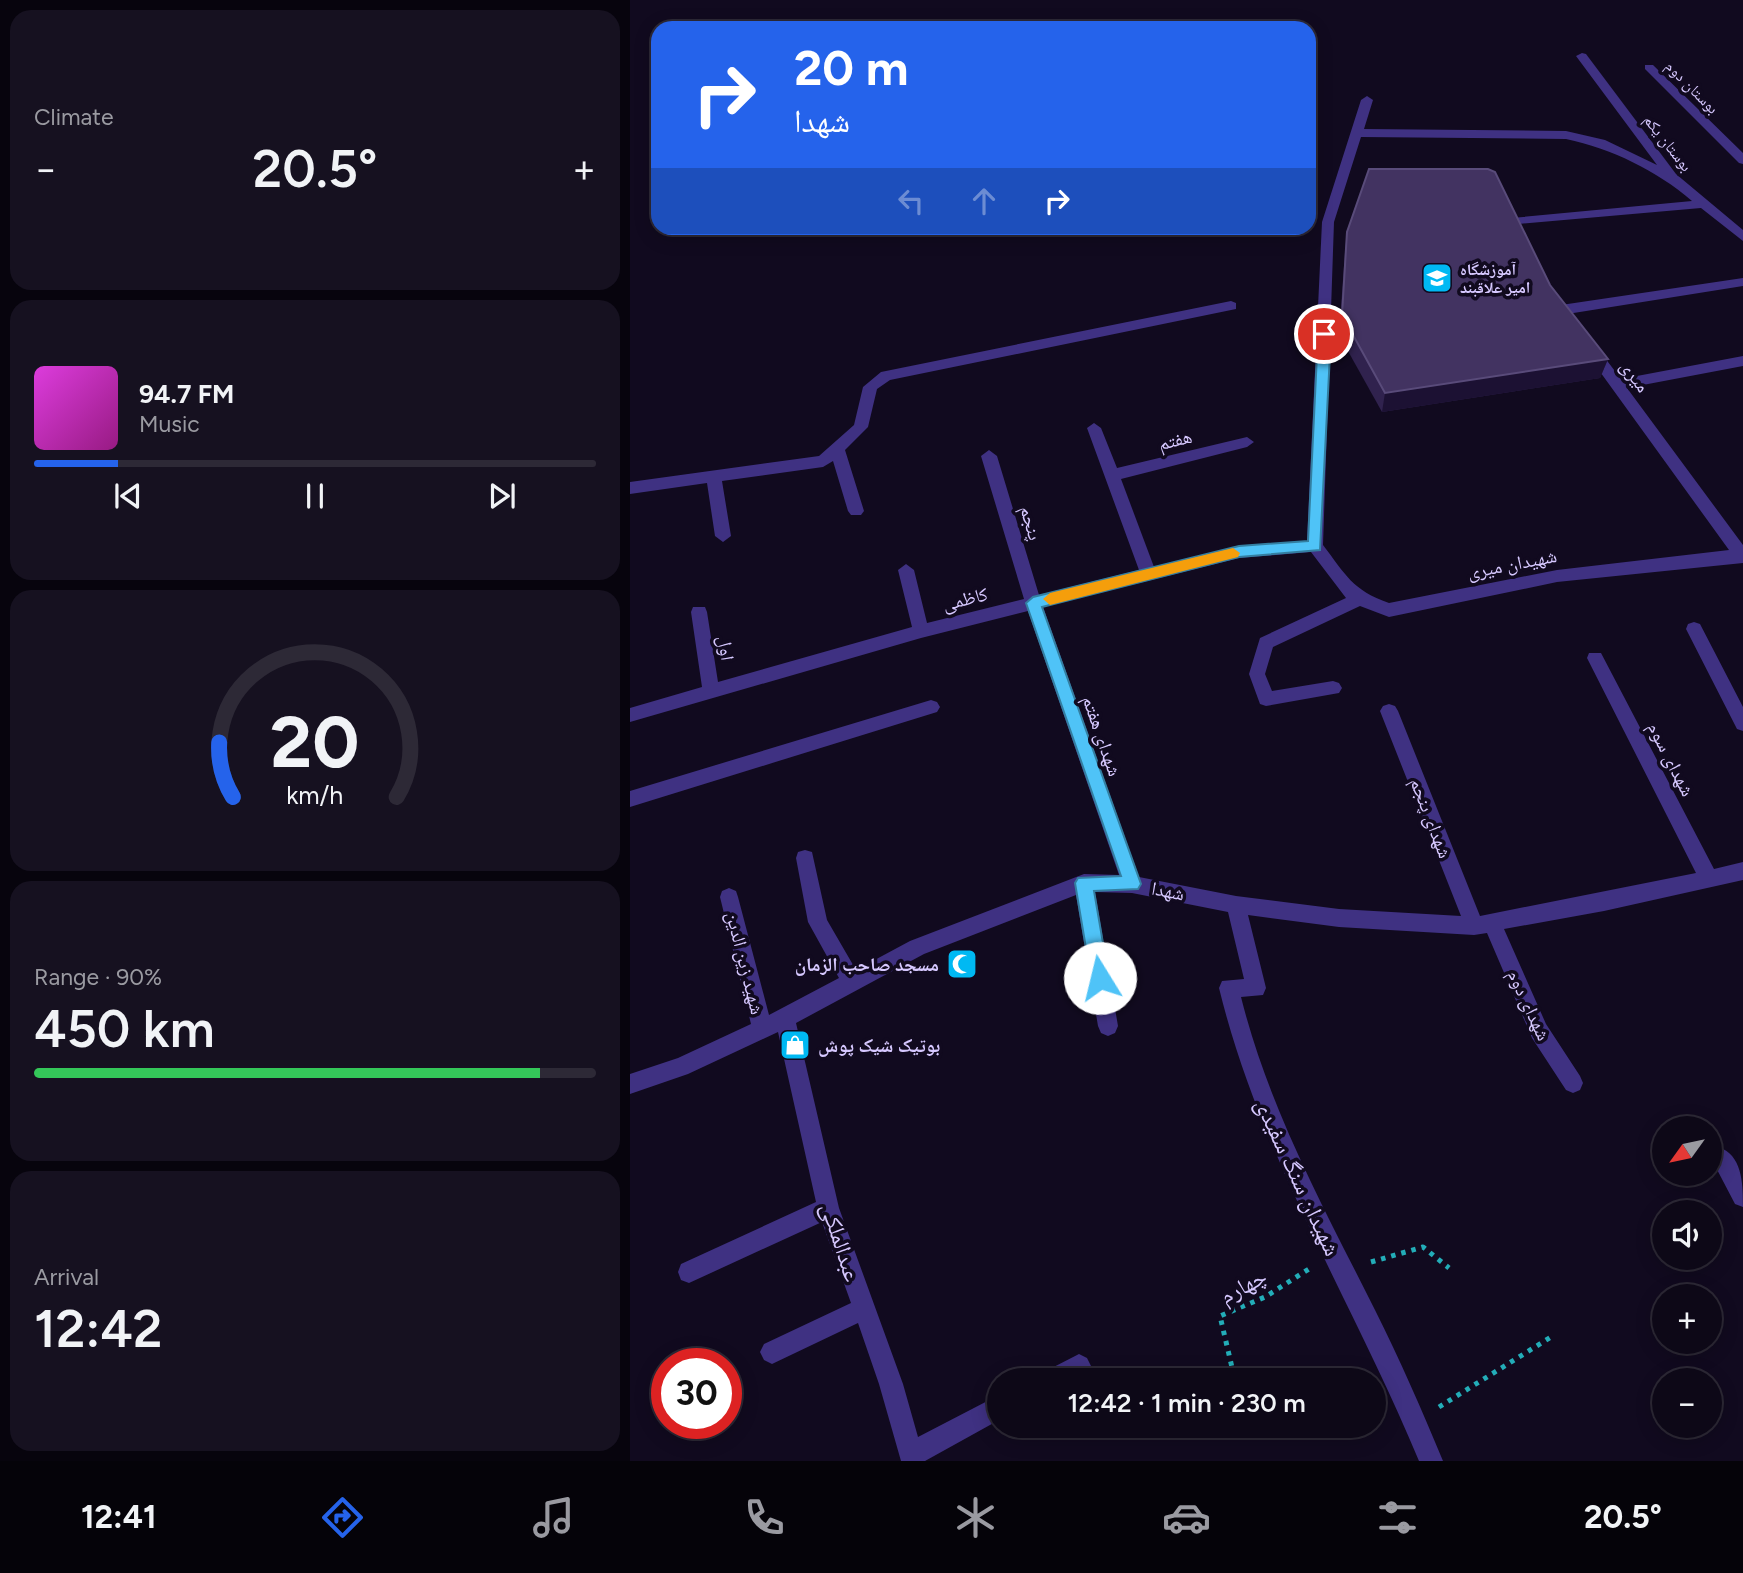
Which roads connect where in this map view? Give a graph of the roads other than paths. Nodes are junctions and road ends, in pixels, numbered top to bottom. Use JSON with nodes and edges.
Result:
{"nodes":[{"id":1,"x":1582,"y":56,"type":"dead end"},
{"id":2,"x":1649,"y":66,"type":"dead end"},
{"id":3,"x":1367,"y":100,"type":"dead end"},
{"id":4,"x":1356,"y":133,"type":"junction"},
{"id":5,"x":1743,"y":160,"type":"edge"},
{"id":6,"x":1672,"y":177,"type":"junction"},
{"id":7,"x":1701,"y":204,"type":"junction"},
{"id":8,"x":1513,"y":222,"type":"edge"},
{"id":9,"x":1743,"y":237,"type":"edge"},
{"id":10,"x":1743,"y":282,"type":"edge"},
{"id":11,"x":1231,"y":306,"type":"dead end"},
{"id":12,"x":1743,"y":361,"type":"edge"},
{"id":13,"x":1617,"y":385,"type":"junction"},
{"id":14,"x":1094,"y":428,"type":"dead end"},
{"id":15,"x":1247,"y":442,"type":"dead end"},
{"id":16,"x":837,"y":448,"type":"junction"},
{"id":17,"x":989,"y":456,"type":"dead end"},
{"id":18,"x":1112,"y":475,"type":"junction"},
{"id":19,"x":714,"y":477,"type":"junction"},
{"id":20,"x":630,"y":488,"type":"edge"},
{"id":21,"x":856,"y":511,"type":"dead end"},
{"id":22,"x":723,"y":536,"type":"dead end"},
{"id":23,"x":1315,"y":547,"type":"junction"},
{"id":24,"x":1743,"y":556,"type":"edge"},
{"id":25,"x":906,"y":570,"type":"dead end"},
{"id":26,"x":1149,"y":575,"type":"junction"},
{"id":27,"x":1359,"y":599,"type":"junction"},
{"id":28,"x":1033,"y":603,"type":"junction"},
{"id":29,"x":699,"y":612,"type":"dead end"},
{"id":30,"x":1694,"y":629,"type":"dead end"},
{"id":31,"x":921,"y":631,"type":"junction"},
{"id":32,"x":1595,"y":658,"type":"dead end"},
{"id":33,"x":1333,"y":688,"type":"dead end"},
{"id":34,"x":711,"y":691,"type":"junction"},
{"id":35,"x":931,"y":707,"type":"dead end"},
{"id":36,"x":1389,"y":710,"type":"dead end"},
{"id":37,"x":630,"y":715,"type":"edge"},
{"id":38,"x":1743,"y":724,"type":"edge"},
{"id":39,"x":630,"y":799,"type":"edge"},
{"id":40,"x":805,"y":858,"type":"dead end"},
{"id":41,"x":1743,"y":871,"type":"edge"},
{"id":42,"x":1709,"y":879,"type":"junction"},
{"id":43,"x":1084,"y":883,"type":"junction"},
{"id":44,"x":1132,"y":884,"type":"junction"},
{"id":45,"x":729,"y":897,"type":"dead end"},
{"id":46,"x":1236,"y":905,"type":"junction"},
{"id":47,"x":1483,"y":925,"type":"junction"},
{"id":48,"x":852,"y":982,"type":"junction"},
{"id":49,"x":785,"y":1018,"type":"junction"},
{"id":50,"x":1108,"y":1026,"type":"dead end"},
{"id":51,"x":762,"y":1029,"type":"junction"},
{"id":52,"x":1573,"y":1083,"type":"dead end"},
{"id":53,"x":630,"y":1084,"type":"edge"},
{"id":54,"x":1723,"y":1160,"type":"dead end"},
{"id":55,"x":1743,"y":1196,"type":"edge"},
{"id":56,"x":828,"y":1208,"type":"junction"},
{"id":57,"x":689,"y":1272,"type":"dead end"},
{"id":58,"x":863,"y":1309,"type":"junction"},
{"id":59,"x":772,"y":1352,"type":"dead end"},
{"id":60,"x":1079,"y":1366,"type":"dead end"},
{"id":61,"x":1075,"y":1368,"type":"edge"},
{"id":62,"x":987,"y":1414,"type":"edge"},
{"id":63,"x":911,"y":1458,"type":"edge"},
{"id":64,"x":1431,"y":1461,"type":"edge"}],
"edges":[{"from":1,"to":6,"type":"street","name":"بوستان یکم"},
{"from":2,"to":5,"type":"street","name":"بوستان دوم"},
{"from":3,"to":4,"type":"street"},
{"from":4,"to":6,"type":"street"},
{"from":4,"to":23,"type":"street"},
{"from":6,"to":7,"type":"street","name":"بوستان یکم"},
{"from":7,"to":8,"type":"street"},
{"from":7,"to":9,"type":"street","name":"بوستان یکم"},
{"from":10,"to":13,"type":"street","name":"میری"},
{"from":11,"to":16,"type":"street"},
{"from":12,"to":13,"type":"street"},
{"from":13,"to":24,"type":"street","name":"میری"},
{"from":14,"to":18,"type":"street"},
{"from":15,"to":18,"type":"street","name":"هفتم"},
{"from":16,"to":19,"type":"street"},
{"from":16,"to":21,"type":"street"},
{"from":17,"to":28,"type":"street","name":"پنجم"},
{"from":18,"to":26,"type":"street"},
{"from":19,"to":20,"type":"street"},
{"from":19,"to":22,"type":"street"},
{"from":23,"to":26,"type":"street","name":"کاظمی"},
{"from":23,"to":27,"type":"street","name":"شهیدان میری"},
{"from":24,"to":27,"type":"street","name":"شهیدان میری"},
{"from":25,"to":31,"type":"street"},
{"from":26,"to":28,"type":"street","name":"کاظمی"},
{"from":27,"to":33,"type":"street"},
{"from":28,"to":31,"type":"street","name":"کاظمی"},
{"from":28,"to":44,"type":"street","name":"شهدای هفتم"},
{"from":29,"to":34,"type":"street","name":"اول"},
{"from":30,"to":38,"type":"street"},
{"from":31,"to":34,"type":"street","name":"کاظمی"},
{"from":32,"to":42,"type":"street","name":"شهدای سوم"},
{"from":34,"to":37,"type":"street","name":"کاظمی"},
{"from":35,"to":39,"type":"street"},
{"from":36,"to":47,"type":"street","name":"شهدای پنجم"},
{"from":40,"to":48,"type":"street"},
{"from":41,"to":42,"type":"street","name":"شهدا"},
{"from":42,"to":47,"type":"street","name":"شهدا"},
{"from":43,"to":44,"type":"street","name":"شهدا"},
{"from":43,"to":48,"type":"street","name":"شهدا"},
{"from":43,"to":50,"type":"street"},
{"from":44,"to":46,"type":"street","name":"شهدا"},
{"from":45,"to":51,"type":"street","name":"شهید زین الدین"},
{"from":46,"to":47,"type":"street","name":"شهدا"},
{"from":46,"to":64,"type":"street","name":"شهیدان سنگ سفیدی"},
{"from":47,"to":52,"type":"street","name":"شهدای دوم"},
{"from":48,"to":49,"type":"street","name":"شهدا"},
{"from":49,"to":51,"type":"street","name":"شهدا"},
{"from":49,"to":56,"type":"street","name":"عبدالملکی"},
{"from":51,"to":53,"type":"street","name":"شهدا"},
{"from":54,"to":55,"type":"street"},
{"from":56,"to":57,"type":"street"},
{"from":56,"to":58,"type":"street","name":"عبدالملکی"},
{"from":58,"to":59,"type":"street"},
{"from":58,"to":63,"type":"street","name":"عبدالملکی"},
{"from":60,"to":61,"type":"street"},
{"from":62,"to":63,"type":"street"}]}
